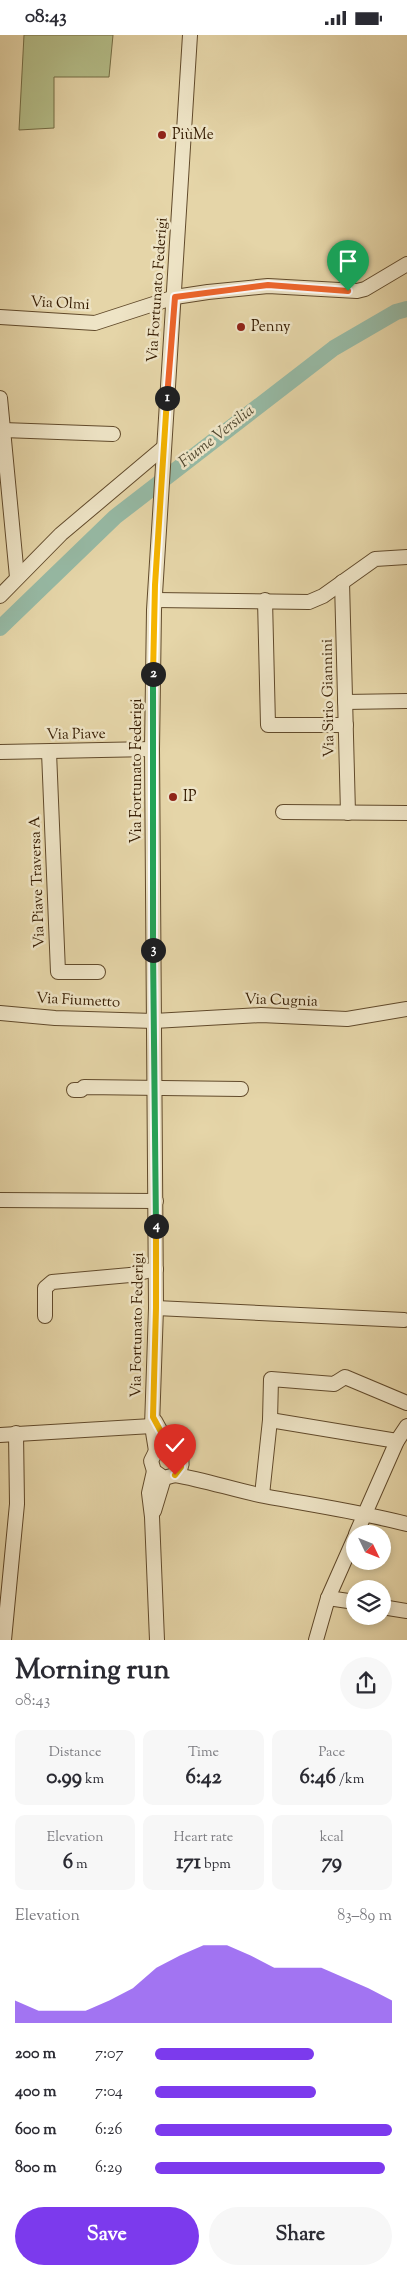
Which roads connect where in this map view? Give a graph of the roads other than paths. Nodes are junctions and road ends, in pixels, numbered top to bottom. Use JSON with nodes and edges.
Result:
{"nodes":[{"id":1,"x":190,"y":35,"type":"edge"},
{"id":2,"x":407,"y":264,"type":"edge"},
{"id":3,"x":175,"y":297,"type":"junction"},
{"id":4,"x":0,"y":317,"type":"edge"},
{"id":5,"x":0,"y":397,"type":"edge"},
{"id":6,"x":3,"y":430,"type":"junction"},
{"id":7,"x":113,"y":434,"type":"dead end"},
{"id":8,"x":163,"y":455,"type":"junction"},
{"id":9,"x":407,"y":557,"type":"edge"},
{"id":10,"x":17,"y":577,"type":"junction"},
{"id":11,"x":342,"y":583,"type":"junction"},
{"id":12,"x":0,"y":596,"type":"edge"},
{"id":13,"x":155,"y":600,"type":"junction"},
{"id":14,"x":265,"y":600,"type":"junction"},
{"id":15,"x":407,"y":701,"type":"edge"},
{"id":16,"x":345,"y":702,"type":"junction"},
{"id":17,"x":346,"y":725,"type":"junction"},
{"id":18,"x":152,"y":749,"type":"junction"},
{"id":19,"x":0,"y":752,"type":"edge"},
{"id":20,"x":48,"y":752,"type":"junction"},
{"id":21,"x":283,"y":812,"type":"dead end"},
{"id":22,"x":348,"y":813,"type":"junction"},
{"id":23,"x":407,"y":813,"type":"edge"},
{"id":24,"x":98,"y":972,"type":"dead end"},
{"id":25,"x":407,"y":1009,"type":"edge"},
{"id":26,"x":0,"y":1013,"type":"edge"},
{"id":27,"x":154,"y":1021,"type":"junction"},
{"id":28,"x":156,"y":1088,"type":"junction"},
{"id":29,"x":241,"y":1089,"type":"dead end"},
{"id":30,"x":74,"y":1090,"type":"dead end"},
{"id":31,"x":0,"y":1200,"type":"edge"},
{"id":32,"x":156,"y":1201,"type":"junction"},
{"id":33,"x":156,"y":1269,"type":"junction"},
{"id":34,"x":156,"y":1308,"type":"junction"},
{"id":35,"x":45,"y":1316,"type":"dead end"},
{"id":36,"x":404,"y":1320,"type":"dead end"},
{"id":37,"x":407,"y":1403,"type":"edge"},
{"id":38,"x":270,"y":1420,"type":"junction"},
{"id":39,"x":152,"y":1422,"type":"junction"},
{"id":40,"x":407,"y":1426,"type":"edge"},
{"id":41,"x":16,"y":1433,"type":"junction"},
{"id":42,"x":0,"y":1435,"type":"edge"},
{"id":43,"x":397,"y":1441,"type":"junction"},
{"id":44,"x":156,"y":1451,"type":"junction"},
{"id":45,"x":176,"y":1453,"type":"junction"},
{"id":46,"x":164,"y":1475,"type":"junction"},
{"id":47,"x":223,"y":1484,"type":"junction"},
{"id":48,"x":262,"y":1495,"type":"junction"},
{"id":49,"x":365,"y":1513,"type":"junction"},
{"id":50,"x":407,"y":1524,"type":"edge"},
{"id":51,"x":360,"y":1525,"type":"edge"},
{"id":52,"x":7,"y":1555,"type":"edge"},
{"id":53,"x":346,"y":1558,"type":"edge"},
{"id":54,"x":328,"y":1598,"type":"junction"},
{"id":55,"x":346,"y":1601,"type":"edge"},
{"id":56,"x":391,"y":1608,"type":"edge"},
{"id":57,"x":407,"y":1611,"type":"edge"},
{"id":58,"x":4,"y":1640,"type":"edge"},
{"id":59,"x":157,"y":1640,"type":"edge"},
{"id":60,"x":316,"y":1640,"type":"edge"}],
"edges":[{"from":1,"to":3,"type":"street","name":"Via Fortunato Federigi"},
{"from":2,"to":3,"type":"street","name":"Via Olmi"},
{"from":3,"to":4,"type":"street","name":"Via Olmi"},
{"from":3,"to":8,"type":"street","name":"Via Fortunato Federigi"},
{"from":5,"to":6,"type":"street"},
{"from":6,"to":7,"type":"street"},
{"from":6,"to":10,"type":"street"},
{"from":8,"to":10,"type":"street"},
{"from":8,"to":13,"type":"street","name":"Via Fortunato Federigi"},
{"from":9,"to":11,"type":"street"},
{"from":10,"to":12,"type":"street"},
{"from":11,"to":14,"type":"street"},
{"from":11,"to":16,"type":"street","name":"Via Sirio Giannini"},
{"from":13,"to":14,"type":"street"},
{"from":13,"to":18,"type":"street","name":"Via Fortunato Federigi"},
{"from":14,"to":17,"type":"street"},
{"from":15,"to":16,"type":"street"},
{"from":16,"to":17,"type":"street","name":"Via Sirio Giannini"},
{"from":17,"to":22,"type":"street","name":"Via Sirio Giannini"},
{"from":18,"to":20,"type":"street","name":"Via Piave"},
{"from":18,"to":27,"type":"street","name":"Via Fortunato Federigi"},
{"from":19,"to":20,"type":"street","name":"Via Piave"},
{"from":20,"to":24,"type":"street","name":"Via Piave Traversa A"},
{"from":21,"to":22,"type":"street"},
{"from":22,"to":23,"type":"street"},
{"from":25,"to":27,"type":"street","name":"Via Cugnia"},
{"from":26,"to":27,"type":"street","name":"Via Fiumetto"},
{"from":27,"to":28,"type":"street","name":"Via Fortunato Federigi"},
{"from":28,"to":29,"type":"street"},
{"from":28,"to":30,"type":"street"},
{"from":28,"to":32,"type":"street","name":"Via Fortunato Federigi"},
{"from":31,"to":32,"type":"street"},
{"from":32,"to":33,"type":"street","name":"Via Fortunato Federigi"},
{"from":33,"to":34,"type":"street","name":"Via Fortunato Federigi"},
{"from":33,"to":35,"type":"street"},
{"from":34,"to":36,"type":"street"},
{"from":34,"to":39,"type":"street","name":"Via Fortunato Federigi"},
{"from":37,"to":38,"type":"street"},
{"from":38,"to":43,"type":"street"},
{"from":38,"to":48,"type":"street"},
{"from":39,"to":41,"type":"street"},
{"from":39,"to":44,"type":"street","name":"Via Fortunato Federigi"},
{"from":39,"to":45,"type":"street"},
{"from":40,"to":43,"type":"street"},
{"from":41,"to":42,"type":"street"},
{"from":41,"to":52,"type":"street"},
{"from":43,"to":49,"type":"street"},
{"from":44,"to":45,"type":"street"},
{"from":44,"to":46,"type":"street"},
{"from":45,"to":46,"type":"street"},
{"from":45,"to":47,"type":"street"},
{"from":46,"to":47,"type":"street"},
{"from":46,"to":59,"type":"street"},
{"from":47,"to":48,"type":"street"},
{"from":48,"to":49,"type":"street"},
{"from":49,"to":50,"type":"street"},
{"from":49,"to":51,"type":"street"},
{"from":52,"to":58,"type":"street"},
{"from":53,"to":54,"type":"street"},
{"from":54,"to":55,"type":"street"},
{"from":54,"to":60,"type":"street"},
{"from":56,"to":57,"type":"street"}]}
